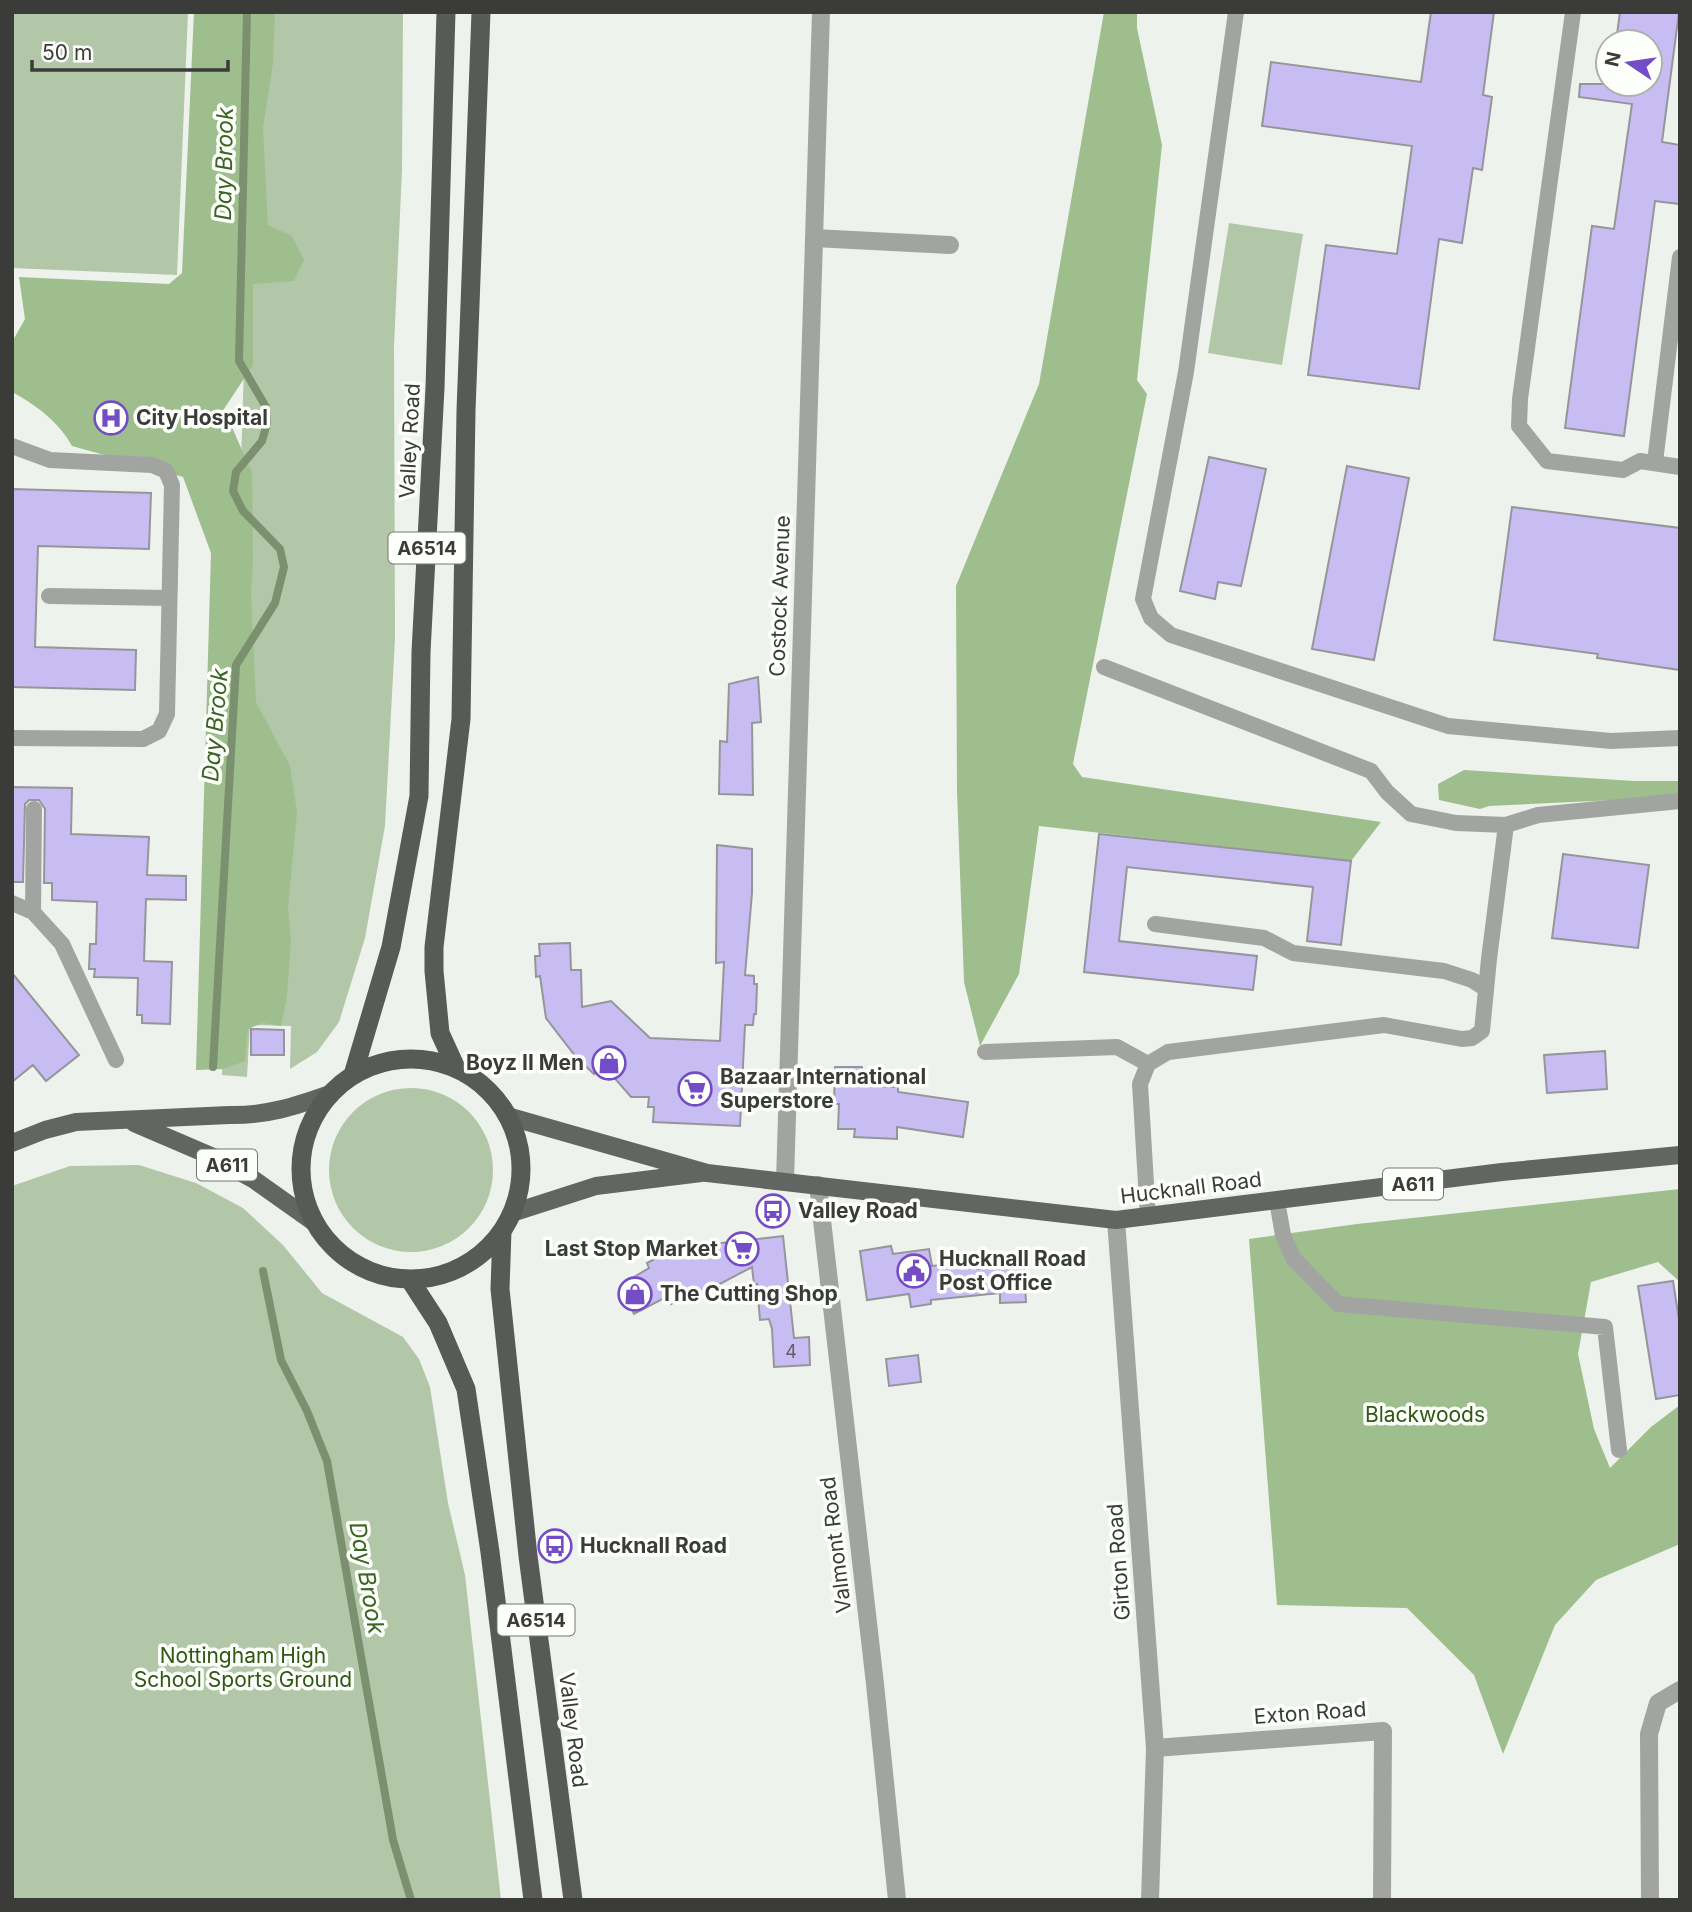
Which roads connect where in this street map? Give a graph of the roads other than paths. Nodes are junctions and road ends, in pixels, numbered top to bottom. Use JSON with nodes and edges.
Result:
{"nodes":[{"id":1,"x":446,"y":12,"type":"edge"},
{"id":2,"x":481,"y":12,"type":"edge"},
{"id":3,"x":821,"y":12,"type":"edge"},
{"id":4,"x":1236,"y":12,"type":"edge"},
{"id":5,"x":1573,"y":12,"type":"edge"},
{"id":6,"x":814,"y":239,"type":"junction"},
{"id":7,"x":950,"y":245,"type":"dead end"},
{"id":8,"x":1680,"y":257,"type":"edge"},
{"id":9,"x":12,"y":446,"type":"edge"},
{"id":10,"x":1655,"y":462,"type":"junction"},
{"id":11,"x":1680,"y":467,"type":"edge"},
{"id":12,"x":49,"y":596,"type":"dead end"},
{"id":13,"x":169,"y":598,"type":"junction"},
{"id":14,"x":1104,"y":667,"type":"dead end"},
{"id":15,"x":12,"y":738,"type":"edge"},
{"id":16,"x":1680,"y":738,"type":"edge"},
{"id":17,"x":1680,"y":801,"type":"edge"},
{"id":18,"x":34,"y":809,"type":"dead end"},
{"id":19,"x":1506,"y":825,"type":"junction"},
{"id":20,"x":12,"y":904,"type":"edge"},
{"id":21,"x":33,"y":912,"type":"junction"},
{"id":22,"x":1155,"y":924,"type":"dead end"},
{"id":23,"x":1486,"y":989,"type":"junction"},
{"id":24,"x":985,"y":1052,"type":"dead end"},
{"id":25,"x":116,"y":1060,"type":"dead end"},
{"id":26,"x":1149,"y":1064,"type":"junction"},
{"id":27,"x":456,"y":1068,"type":"junction"},
{"id":28,"x":353,"y":1075,"type":"junction"},
{"id":29,"x":330,"y":1094,"type":"junction"},
{"id":30,"x":508,"y":1115,"type":"junction"},
{"id":31,"x":131,"y":1121,"type":"junction"},
{"id":32,"x":12,"y":1143,"type":"edge"},
{"id":33,"x":1680,"y":1155,"type":"edge"},
{"id":34,"x":708,"y":1172,"type":"junction"},
{"id":35,"x":785,"y":1181,"type":"junction"},
{"id":36,"x":818,"y":1185,"type":"junction"},
{"id":37,"x":1277,"y":1201,"type":"junction"},
{"id":38,"x":512,"y":1213,"type":"junction"},
{"id":39,"x":1148,"y":1217,"type":"junction"},
{"id":40,"x":1116,"y":1220,"type":"junction"},
{"id":41,"x":315,"y":1223,"type":"junction"},
{"id":42,"x":502,"y":1231,"type":"junction"},
{"id":43,"x":410,"y":1280,"type":"junction"},
{"id":44,"x":1619,"y":1450,"type":"dead end"},
{"id":45,"x":1680,"y":1690,"type":"edge"},
{"id":46,"x":1155,"y":1748,"type":"junction"},
{"id":47,"x":533,"y":1900,"type":"edge"},
{"id":48,"x":573,"y":1900,"type":"edge"},
{"id":49,"x":897,"y":1900,"type":"edge"},
{"id":50,"x":1150,"y":1900,"type":"edge"},
{"id":51,"x":1382,"y":1900,"type":"edge"},
{"id":52,"x":1650,"y":1900,"type":"edge"}],
"edges":[{"from":1,"to":28,"type":"highway","name":"Valley Road","number":"A6514"},
{"from":2,"to":27,"type":"highway","number":"A6514"},
{"from":3,"to":6,"type":"street","name":"Costock Avenue"},
{"from":4,"to":16,"type":"lane"},
{"from":5,"to":10,"type":"lane"},
{"from":6,"to":7,"type":"street"},
{"from":6,"to":35,"type":"street","name":"Costock Avenue"},
{"from":8,"to":10,"type":"lane"},
{"from":9,"to":13,"type":"lane"},
{"from":10,"to":11,"type":"lane"},
{"from":12,"to":13,"type":"lane"},
{"from":13,"to":15,"type":"lane"},
{"from":14,"to":19,"type":"lane"},
{"from":17,"to":19,"type":"lane"},
{"from":18,"to":21,"type":"lane"},
{"from":19,"to":23,"type":"lane"},
{"from":20,"to":21,"type":"lane"},
{"from":21,"to":25,"type":"lane"},
{"from":22,"to":23,"type":"lane"},
{"from":23,"to":26,"type":"lane"},
{"from":24,"to":26,"type":"lane"},
{"from":26,"to":39,"type":"lane"},
{"from":27,"to":28,"type":"highway"},
{"from":27,"to":30,"type":"highway"},
{"from":28,"to":29,"type":"highway"},
{"from":29,"to":31,"type":"main road","number":"A611"},
{"from":29,"to":41,"type":"highway"},
{"from":30,"to":34,"type":"main road","name":"Hucknall Road","number":"A611"},
{"from":30,"to":38,"type":"highway"},
{"from":31,"to":32,"type":"main road","number":"A611"},
{"from":31,"to":41,"type":"main road","number":"A611"},
{"from":33,"to":37,"type":"main road","name":"Hucknall Road","number":"A611"},
{"from":34,"to":35,"type":"main road","name":"Hucknall Road","number":"A611"},
{"from":34,"to":38,"type":"main road","name":"Hucknall Road","number":"A611"},
{"from":35,"to":36,"type":"main road","name":"Hucknall Road","number":"A611"},
{"from":36,"to":40,"type":"main road","name":"Hucknall Road","number":"A611"},
{"from":36,"to":49,"type":"street","name":"Valmont Road"},
{"from":37,"to":39,"type":"main road","name":"Hucknall Road","number":"A611"},
{"from":37,"to":44,"type":"lane"},
{"from":38,"to":42,"type":"highway"},
{"from":39,"to":40,"type":"main road","name":"Hucknall Road","number":"A611"},
{"from":40,"to":46,"type":"street","name":"Girton Road"},
{"from":41,"to":43,"type":"highway"},
{"from":42,"to":43,"type":"highway"},
{"from":42,"to":48,"type":"highway","name":"Valley Road","number":"A6514"},
{"from":43,"to":47,"type":"highway","number":"A6514"},
{"from":45,"to":52,"type":"street"},
{"from":46,"to":50,"type":"street","name":"Girton Road"},
{"from":46,"to":51,"type":"street","name":"Exton Road"}]}
